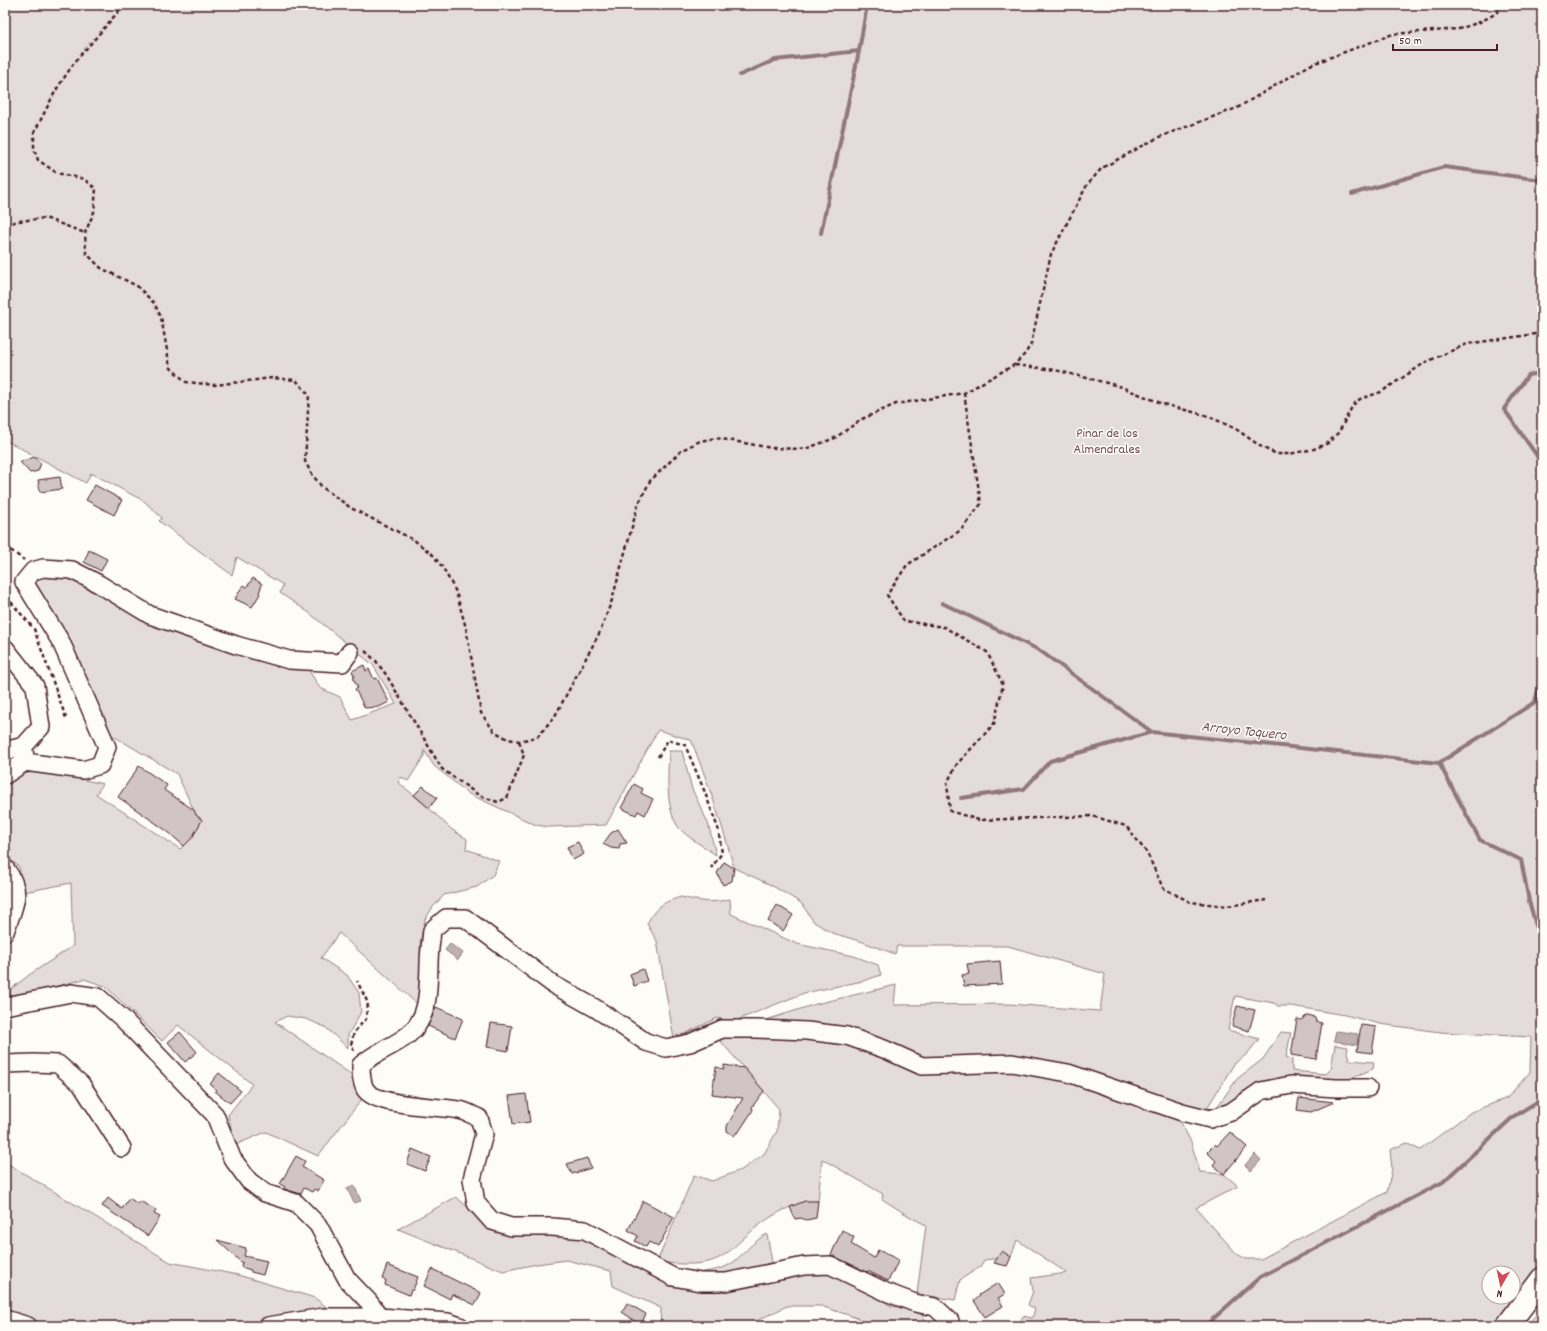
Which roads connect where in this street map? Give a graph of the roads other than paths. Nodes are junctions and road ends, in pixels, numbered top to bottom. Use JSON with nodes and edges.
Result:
{"nodes":[{"id":1,"x":5,"y":648,"type":"edge"},
{"id":2,"x":356,"y":649,"type":"road end"},
{"id":3,"x":5,"y":751,"type":"edge"},
{"id":4,"x":25,"y":754,"type":"junction"},
{"id":5,"x":5,"y":775,"type":"edge"},
{"id":6,"x":5,"y":868,"type":"edge"},
{"id":7,"x":5,"y":932,"type":"edge"},
{"id":8,"x":5,"y":1006,"type":"edge"},
{"id":9,"x":5,"y":1064,"type":"edge"},
{"id":10,"x":1368,"y":1088,"type":"dead end"},
{"id":11,"x":122,"y":1148,"type":"dead end"},
{"id":12,"x":1542,"y":1279,"type":"edge"},
{"id":13,"x":380,"y":1317,"type":"junction"},
{"id":14,"x":5,"y":1319,"type":"edge"},
{"id":15,"x":28,"y":1326,"type":"edge"},
{"id":16,"x":268,"y":1326,"type":"edge"},
{"id":17,"x":460,"y":1326,"type":"edge"},
{"id":18,"x":950,"y":1326,"type":"edge"},
{"id":19,"x":1507,"y":1326,"type":"edge"}],
"edges":[{"from":1,"to":4,"type":"street"},
{"from":2,"to":4,"type":"street"},
{"from":3,"to":4,"type":"street"},
{"from":4,"to":5,"type":"street"},
{"from":6,"to":7,"type":"street"},
{"from":8,"to":13,"type":"street"},
{"from":9,"to":11,"type":"street"},
{"from":10,"to":18,"type":"street"},
{"from":12,"to":19,"type":"main road"},
{"from":13,"to":16,"type":"street"},
{"from":13,"to":17,"type":"street"},
{"from":14,"to":15,"type":"street"}]}
